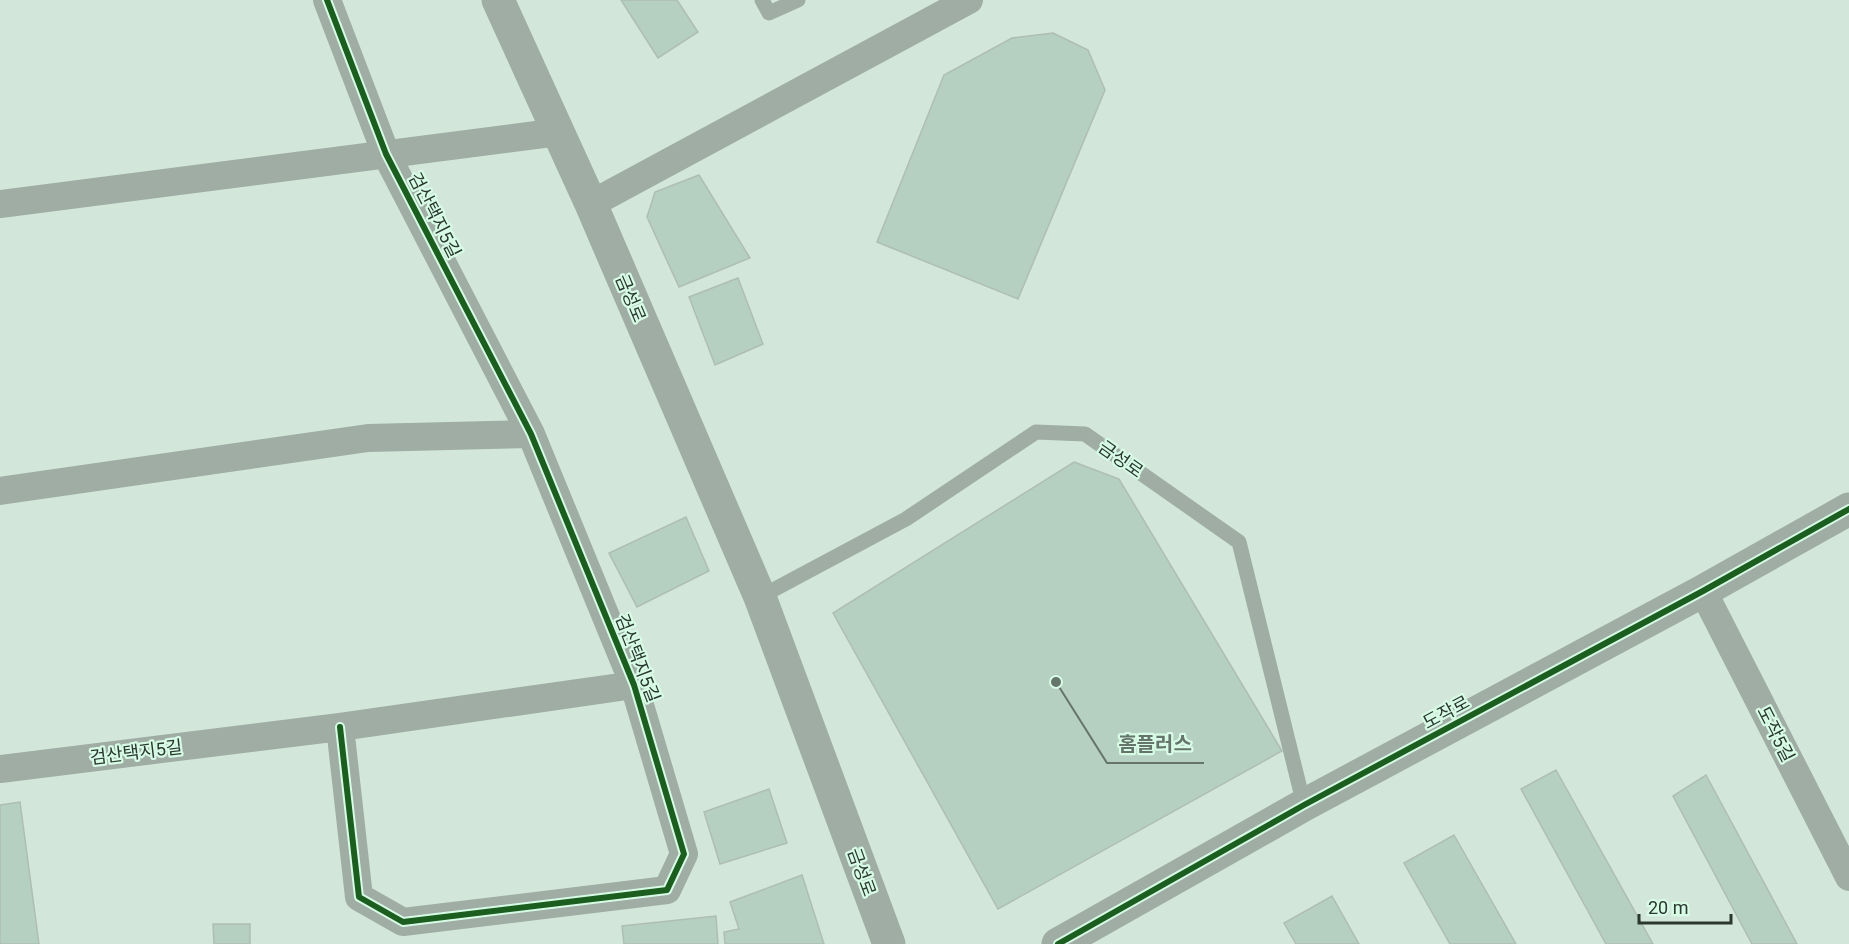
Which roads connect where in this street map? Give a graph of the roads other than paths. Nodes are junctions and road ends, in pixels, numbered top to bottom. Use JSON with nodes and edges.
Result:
{"nodes":[{"id":1,"x":327,"y":0,"type":"edge"},
{"id":2,"x":498,"y":0,"type":"edge"},
{"id":3,"x":762,"y":0,"type":"edge"},
{"id":4,"x":798,"y":0,"type":"edge"},
{"id":5,"x":969,"y":0,"type":"edge"},
{"id":6,"x":559,"y":132,"type":"junction"},
{"id":7,"x":386,"y":154,"type":"junction"},
{"id":8,"x":0,"y":204,"type":"edge"},
{"id":9,"x":591,"y":204,"type":"junction"},
{"id":10,"x":531,"y":434,"type":"junction"},
{"id":11,"x":0,"y":491,"type":"edge"},
{"id":12,"x":1849,"y":509,"type":"edge"},
{"id":13,"x":1703,"y":591,"type":"junction"},
{"id":14,"x":760,"y":597,"type":"junction"},
{"id":15,"x":634,"y":685,"type":"junction"},
{"id":16,"x":340,"y":727,"type":"junction"},
{"id":17,"x":0,"y":769,"type":"edge"},
{"id":18,"x":1304,"y":805,"type":"junction"},
{"id":19,"x":1849,"y":877,"type":"edge"},
{"id":20,"x":889,"y":944,"type":"edge"},
{"id":21,"x":1058,"y":944,"type":"edge"}],
"edges":[{"from":1,"to":7,"type":"street","name":"검산택지5길"},
{"from":2,"to":6,"type":"street","name":"금성로"},
{"from":3,"to":4,"type":"lane"},
{"from":5,"to":9,"type":"street"},
{"from":6,"to":7,"type":"street"},
{"from":6,"to":9,"type":"street","name":"금성로"},
{"from":7,"to":8,"type":"street"},
{"from":7,"to":10,"type":"street","name":"검산택지5길"},
{"from":9,"to":14,"type":"street","name":"금성로"},
{"from":10,"to":11,"type":"street"},
{"from":10,"to":15,"type":"street","name":"검산택지5길"},
{"from":12,"to":13,"type":"street","name":"도작로"},
{"from":13,"to":18,"type":"street","name":"도작로"},
{"from":13,"to":19,"type":"street","name":"도작5길"},
{"from":14,"to":18,"type":"lane","name":"금성로"},
{"from":14,"to":20,"type":"street","name":"금성로"},
{"from":15,"to":16,"type":"street"},
{"from":15,"to":16,"type":"street","name":"검산택지5길"},
{"from":16,"to":17,"type":"street","name":"검산택지5길"},
{"from":18,"to":21,"type":"street","name":"도작로"}]}
